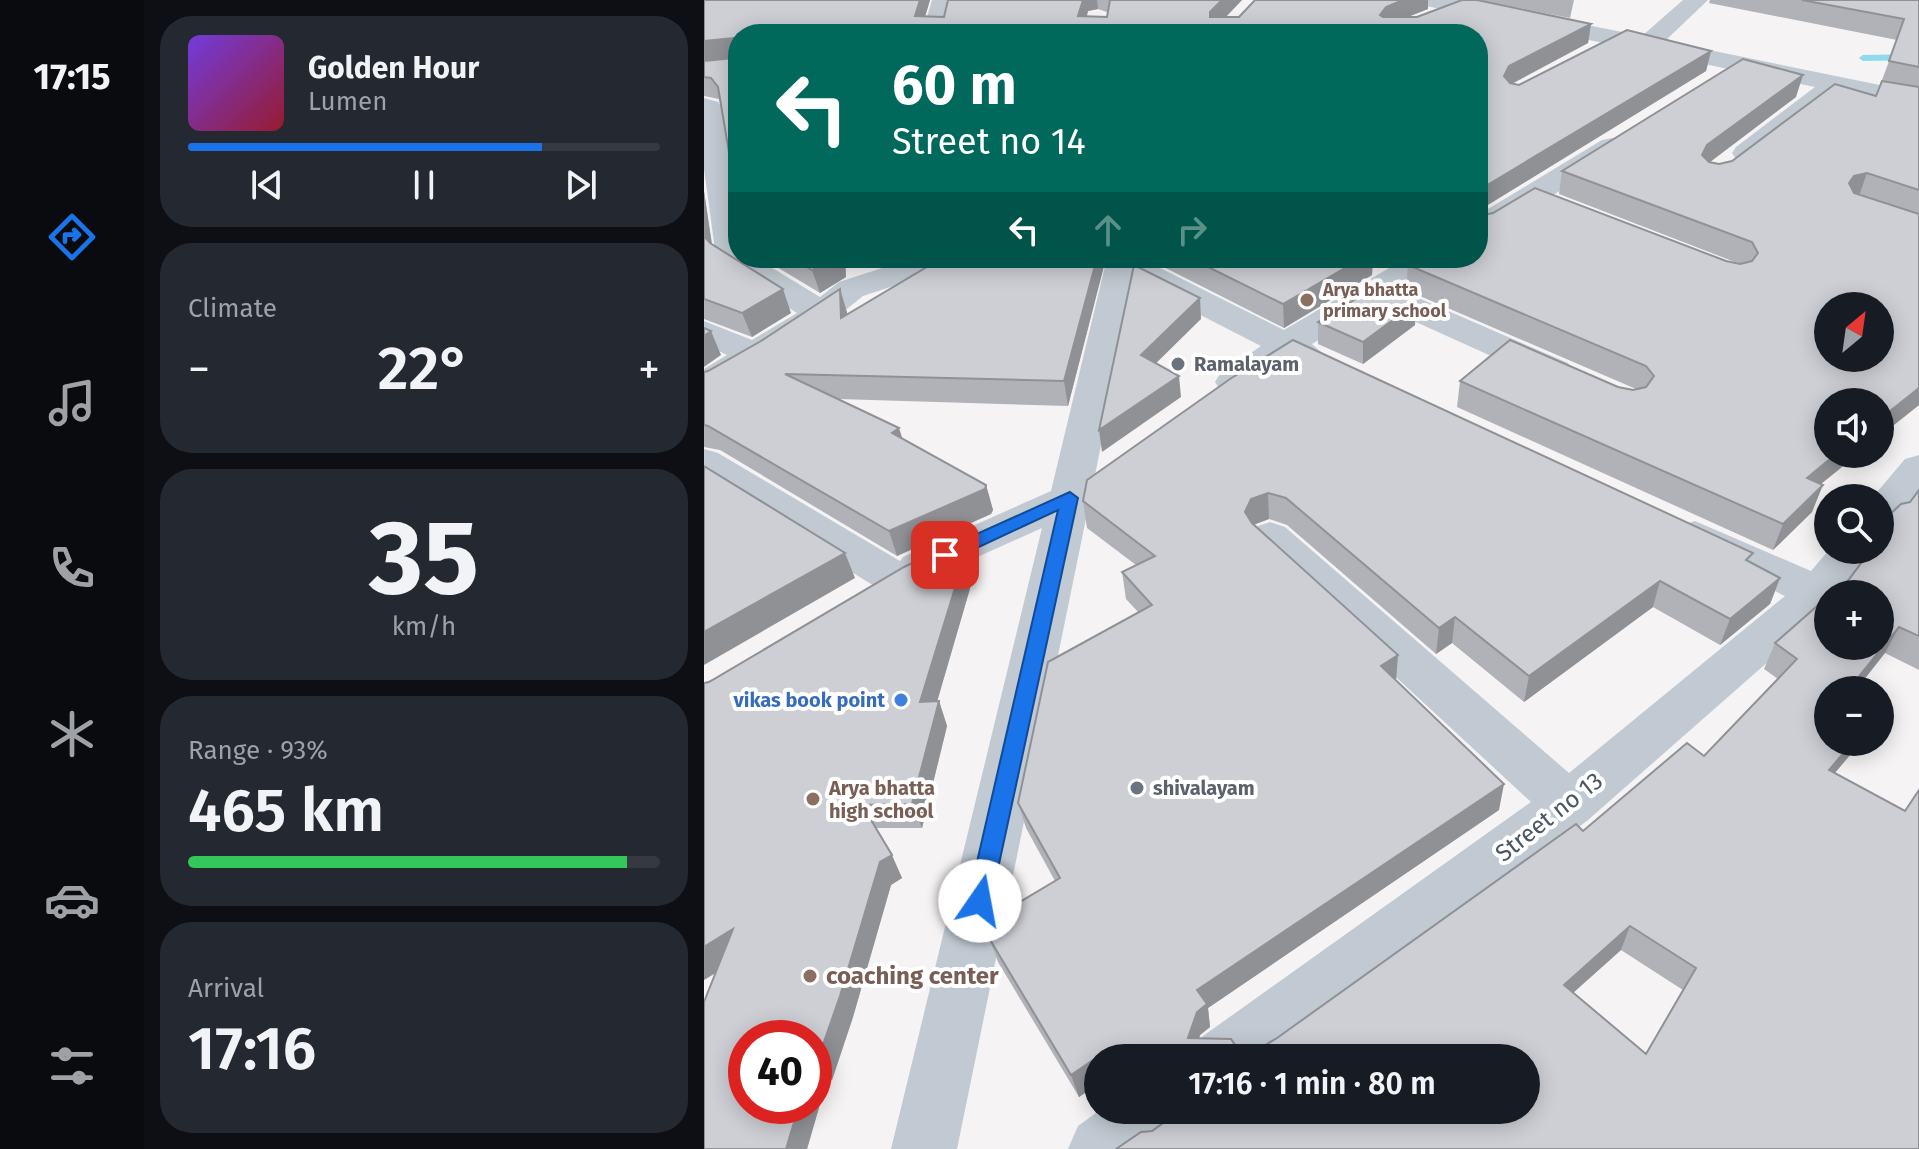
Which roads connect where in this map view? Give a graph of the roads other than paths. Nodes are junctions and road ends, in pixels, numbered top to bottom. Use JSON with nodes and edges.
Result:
{"nodes":[{"id":1,"x":943,"y":0,"type":"edge"},
{"id":2,"x":1697,"y":0,"type":"edge"},
{"id":3,"x":1427,"y":11,"type":"edge"},
{"id":4,"x":937,"y":24,"type":"edge"},
{"id":5,"x":1620,"y":39,"type":"junction"},
{"id":6,"x":1646,"y":45,"type":"junction"},
{"id":7,"x":1586,"y":57,"type":"edge"},
{"id":8,"x":1741,"y":64,"type":"junction"},
{"id":9,"x":1715,"y":81,"type":"edge"},
{"id":10,"x":1836,"y":84,"type":"junction"},
{"id":11,"x":1919,"y":101,"type":"edge"},
{"id":12,"x":704,"y":106,"type":"edge"},
{"id":13,"x":1636,"y":131,"type":"edge"},
{"id":14,"x":1724,"y":169,"type":"edge"},
{"id":15,"x":1531,"y":197,"type":"junction"},
{"id":16,"x":1569,"y":212,"type":"edge"},
{"id":17,"x":1488,"y":222,"type":"edge"},
{"id":18,"x":728,"y":231,"type":"edge"},
{"id":19,"x":749,"y":268,"type":"edge"},
{"id":20,"x":886,"y":268,"type":"edge"},
{"id":21,"x":1121,"y":268,"type":"edge"},
{"id":22,"x":1138,"y":268,"type":"edge"},
{"id":23,"x":1413,"y":268,"type":"edge"},
{"id":24,"x":856,"y":273,"type":"edge"},
{"id":25,"x":1375,"y":291,"type":"junction"},
{"id":26,"x":821,"y":313,"type":"junction"},
{"id":27,"x":704,"y":331,"type":"edge"},
{"id":28,"x":1285,"y":345,"type":"junction"},
{"id":29,"x":756,"y":355,"type":"junction"},
{"id":30,"x":1343,"y":372,"type":"edge"},
{"id":31,"x":1584,"y":383,"type":"edge"},
{"id":32,"x":704,"y":385,"type":"edge"},
{"id":33,"x":1209,"y":399,"type":"edge"},
{"id":34,"x":704,"y":462,"type":"edge"},
{"id":35,"x":1120,"y":462,"type":"edge"},
{"id":36,"x":1919,"y":468,"type":"edge"},
{"id":37,"x":1070,"y":498,"type":"junction"},
{"id":38,"x":1894,"y":499,"type":"edge"},
{"id":39,"x":1659,"y":519,"type":"edge"},
{"id":40,"x":1270,"y":537,"type":"edge"},
{"id":41,"x":1842,"y":564,"type":"edge"},
{"id":42,"x":895,"y":578,"type":"junction"},
{"id":43,"x":1829,"y":580,"type":"edge"},
{"id":44,"x":1814,"y":591,"type":"edge"},
{"id":45,"x":1814,"y":596,"type":"edge"},
{"id":46,"x":854,"y":602,"type":"edge"},
{"id":47,"x":1569,"y":804,"type":"junction"},
{"id":48,"x":1244,"y":1044,"type":"edge"},
{"id":49,"x":1135,"y":1124,"type":"edge"},
{"id":50,"x":924,"y":1149,"type":"edge"},
{"id":51,"x":1101,"y":1149,"type":"edge"}],
"edges":[{"from":1,"to":4,"type":"street"},
{"from":2,"to":6,"type":"street"},
{"from":3,"to":5,"type":"street"},
{"from":5,"to":6,"type":"street"},
{"from":5,"to":7,"type":"street"},
{"from":6,"to":8,"type":"street"},
{"from":8,"to":9,"type":"street"},
{"from":8,"to":10,"type":"street"},
{"from":10,"to":11,"type":"street"},
{"from":10,"to":14,"type":"street"},
{"from":12,"to":18,"type":"street"},
{"from":13,"to":15,"type":"street"},
{"from":15,"to":16,"type":"street"},
{"from":15,"to":17,"type":"street"},
{"from":19,"to":26,"type":"street"},
{"from":20,"to":24,"type":"street"},
{"from":21,"to":37,"type":"street"},
{"from":22,"to":28,"type":"street"},
{"from":23,"to":25,"type":"street"},
{"from":24,"to":26,"type":"street"},
{"from":25,"to":28,"type":"street"},
{"from":25,"to":31,"type":"street"},
{"from":26,"to":29,"type":"street"},
{"from":27,"to":29,"type":"street"},
{"from":28,"to":30,"type":"street"},
{"from":28,"to":33,"type":"street"},
{"from":29,"to":32,"type":"street"},
{"from":34,"to":42,"type":"street"},
{"from":35,"to":37,"type":"street"},
{"from":36,"to":38,"type":"street"},
{"from":37,"to":42,"type":"street"},
{"from":37,"to":50,"type":"street"},
{"from":39,"to":44,"type":"street"},
{"from":40,"to":47,"type":"street"},
{"from":41,"to":43,"type":"street","name":"Street no 13"},
{"from":42,"to":46,"type":"street"},
{"from":45,"to":47,"type":"street","name":"Street no 13"},
{"from":47,"to":48,"type":"street","name":"Street no 13"},
{"from":49,"to":51,"type":"street"}]}
